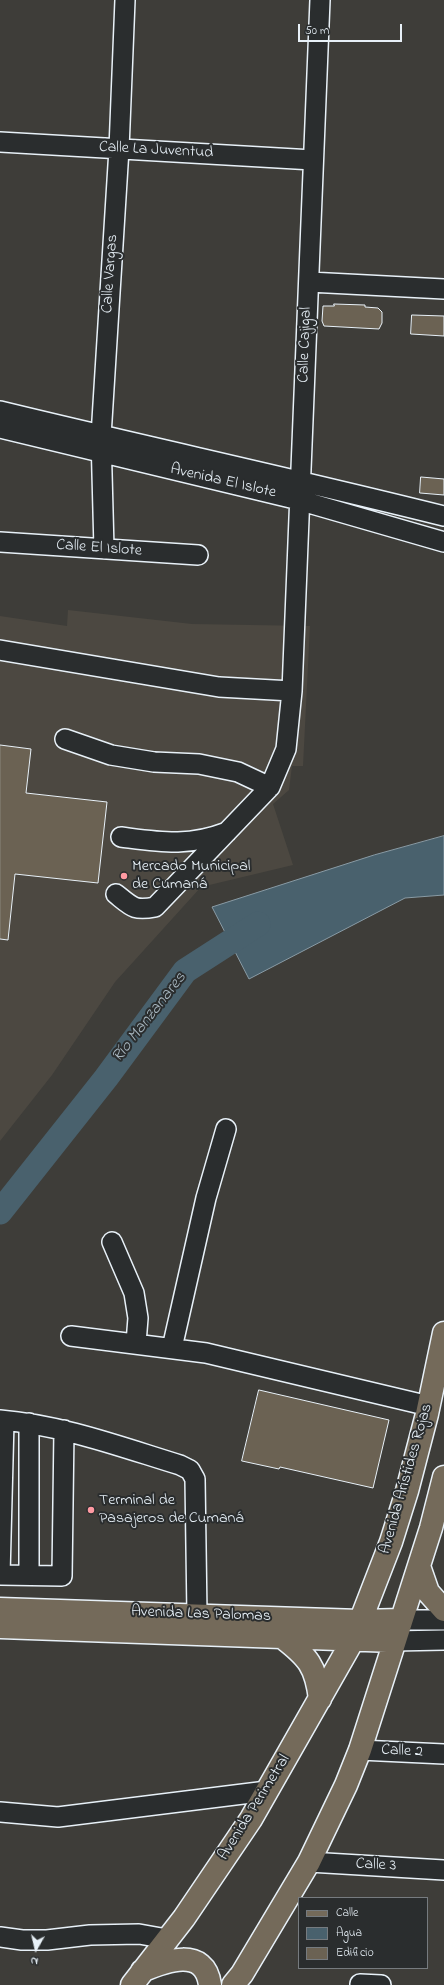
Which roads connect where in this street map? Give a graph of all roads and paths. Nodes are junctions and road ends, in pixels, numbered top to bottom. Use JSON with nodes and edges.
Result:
{"nodes":[{"id":1,"x":125,"y":0,"type":"edge"},
{"id":2,"x":320,"y":0,"type":"edge"},
{"id":3,"x":0,"y":142,"type":"edge"},
{"id":4,"x":119,"y":149,"type":"junction"},
{"id":5,"x":313,"y":160,"type":"junction"},
{"id":6,"x":308,"y":282,"type":"junction"},
{"id":7,"x":444,"y":289,"type":"edge"},
{"id":8,"x":0,"y":411,"type":"edge"},
{"id":9,"x":0,"y":428,"type":"edge"},
{"id":10,"x":102,"y":444,"type":"junction"},
{"id":11,"x":301,"y":481,"type":"junction"},
{"id":12,"x":298,"y":501,"type":"junction"},
{"id":13,"x":444,"y":516,"type":"edge"},
{"id":14,"x":0,"y":542,"type":"edge"},
{"id":15,"x":444,"y":542,"type":"edge"},
{"id":16,"x":104,"y":549,"type":"junction"},
{"id":17,"x":198,"y":555,"type":"dead end"},
{"id":18,"x":0,"y":650,"type":"edge"},
{"id":19,"x":292,"y":691,"type":"junction"},
{"id":20,"x":65,"y":739,"type":"dead end"},
{"id":21,"x":270,"y":787,"type":"junction"},
{"id":22,"x":230,"y":830,"type":"junction"},
{"id":23,"x":121,"y":837,"type":"dead end"},
{"id":24,"x":116,"y":894,"type":"dead end"},
{"id":25,"x":226,"y":1129,"type":"dead end"},
{"id":26,"x":112,"y":1242,"type":"dead end"},
{"id":27,"x":444,"y":1333,"type":"edge"},
{"id":28,"x":71,"y":1336,"type":"dead end"},
{"id":29,"x":136,"y":1343,"type":"junction"},
{"id":30,"x":172,"y":1348,"type":"junction"},
{"id":31,"x":429,"y":1406,"type":"junction"},
{"id":32,"x":2,"y":1421,"type":"edge"},
{"id":33,"x":29,"y":1423,"type":"junction"},
{"id":34,"x":64,"y":1430,"type":"junction"},
{"id":35,"x":444,"y":1477,"type":"edge"},
{"id":36,"x":419,"y":1566,"type":"junction"},
{"id":37,"x":0,"y":1575,"type":"edge"},
{"id":38,"x":29,"y":1575,"type":"junction"},
{"id":39,"x":0,"y":1609,"type":"edge"},
{"id":40,"x":444,"y":1610,"type":"edge"},
{"id":41,"x":197,"y":1615,"type":"junction"},
{"id":42,"x":401,"y":1620,"type":"junction"},
{"id":43,"x":444,"y":1620,"type":"edge"},
{"id":44,"x":0,"y":1627,"type":"edge"},
{"id":45,"x":357,"y":1630,"type":"junction"},
{"id":46,"x":282,"y":1637,"type":"junction"},
{"id":47,"x":444,"y":1640,"type":"edge"},
{"id":48,"x":394,"y":1641,"type":"junction"},
{"id":49,"x":320,"y":1699,"type":"junction"},
{"id":50,"x":360,"y":1750,"type":"junction"},
{"id":51,"x":444,"y":1754,"type":"edge"},
{"id":52,"x":267,"y":1791,"type":"junction"},
{"id":53,"x":0,"y":1812,"type":"edge"},
{"id":54,"x":309,"y":1862,"type":"junction"},
{"id":55,"x":444,"y":1870,"type":"edge"},
{"id":56,"x":0,"y":1937,"type":"edge"},
{"id":57,"x":167,"y":1939,"type":"junction"},
{"id":58,"x":136,"y":1978,"type":"edge"},
{"id":59,"x":360,"y":1984,"type":"edge"},
{"id":60,"x":210,"y":1985,"type":"edge"},
{"id":61,"x":233,"y":1985,"type":"edge"},
{"id":62,"x":381,"y":1985,"type":"edge"}],
"edges":[{"from":1,"to":4,"type":"street","name":"Calle Vargas"},
{"from":2,"to":5,"type":"street","name":"Calle Cajigal"},
{"from":3,"to":4,"type":"street","name":"Calle La Juventud"},
{"from":4,"to":5,"type":"street","name":"Calle La Juventud"},
{"from":4,"to":10,"type":"street","name":"Calle Vargas"},
{"from":5,"to":6,"type":"street","name":"Calle Cajigal"},
{"from":6,"to":7,"type":"street"},
{"from":6,"to":11,"type":"street","name":"Calle Cajigal"},
{"from":8,"to":10,"type":"street","name":"Avenida El Islote"},
{"from":9,"to":10,"type":"street","name":"Avenida El Islote"},
{"from":10,"to":11,"type":"street","name":"Avenida El Islote"},
{"from":10,"to":12,"type":"street","name":"Avenida El Islote"},
{"from":10,"to":16,"type":"street","name":"Calle Vargas"},
{"from":11,"to":12,"type":"street","name":"Calle Cajigal"},
{"from":11,"to":13,"type":"street","name":"Avenida El Islote"},
{"from":12,"to":15,"type":"street","name":"Avenida El Islote"},
{"from":12,"to":19,"type":"street","name":"Calle Cajigal"},
{"from":14,"to":16,"type":"street","name":"Calle El Islote"},
{"from":16,"to":17,"type":"street","name":"Calle El Islote"},
{"from":18,"to":19,"type":"street"},
{"from":19,"to":21,"type":"street","name":"Calle Cajigal"},
{"from":20,"to":21,"type":"street"},
{"from":21,"to":22,"type":"street"},
{"from":22,"to":23,"type":"street"},
{"from":22,"to":24,"type":"street"},
{"from":25,"to":30,"type":"street"},
{"from":26,"to":29,"type":"street"},
{"from":27,"to":31,"type":"main road","name":"Avenida Arístides Rojas"},
{"from":28,"to":29,"type":"street"},
{"from":29,"to":30,"type":"street"},
{"from":30,"to":31,"type":"street"},
{"from":31,"to":45,"type":"main road","name":"Avenida Arístides Rojas"},
{"from":32,"to":33,"type":"street"},
{"from":32,"to":37,"type":"street"},
{"from":33,"to":34,"type":"street"},
{"from":33,"to":38,"type":"street"},
{"from":34,"to":38,"type":"street"},
{"from":34,"to":41,"type":"street"},
{"from":35,"to":36,"type":"main road"},
{"from":36,"to":40,"type":"main road"},
{"from":36,"to":42,"type":"main road"},
{"from":37,"to":38,"type":"street"},
{"from":39,"to":41,"type":"main road","name":"Avenida Las Palomas"},
{"from":41,"to":45,"type":"main road","name":"Avenida Las Palomas"},
{"from":42,"to":43,"type":"street"},
{"from":42,"to":45,"type":"main road","name":"Avenida Las Palomas"},
{"from":42,"to":48,"type":"main road"},
{"from":44,"to":46,"type":"main road","name":"Avenida Las Palomas"},
{"from":45,"to":46,"type":"main road","name":"Avenida Las Palomas"},
{"from":45,"to":48,"type":"main road","name":"Avenida Las Palomas"},
{"from":45,"to":49,"type":"main road","name":"Avenida Perimetral"},
{"from":46,"to":49,"type":"main road"},
{"from":47,"to":48,"type":"street"},
{"from":48,"to":50,"type":"main road"},
{"from":49,"to":52,"type":"main road","name":"Avenida Perimetral"},
{"from":50,"to":51,"type":"street","name":"Calle 2"},
{"from":50,"to":54,"type":"main road"},
{"from":52,"to":53,"type":"street"},
{"from":52,"to":57,"type":"main road","name":"Avenida Perimetral"},
{"from":54,"to":55,"type":"street","name":"Calle 3"},
{"from":54,"to":61,"type":"main road"},
{"from":56,"to":57,"type":"street"},
{"from":57,"to":58,"type":"main road","name":"Avenida Perimetral"},
{"from":58,"to":60,"type":"main road"},
{"from":59,"to":62,"type":"street"}]}
